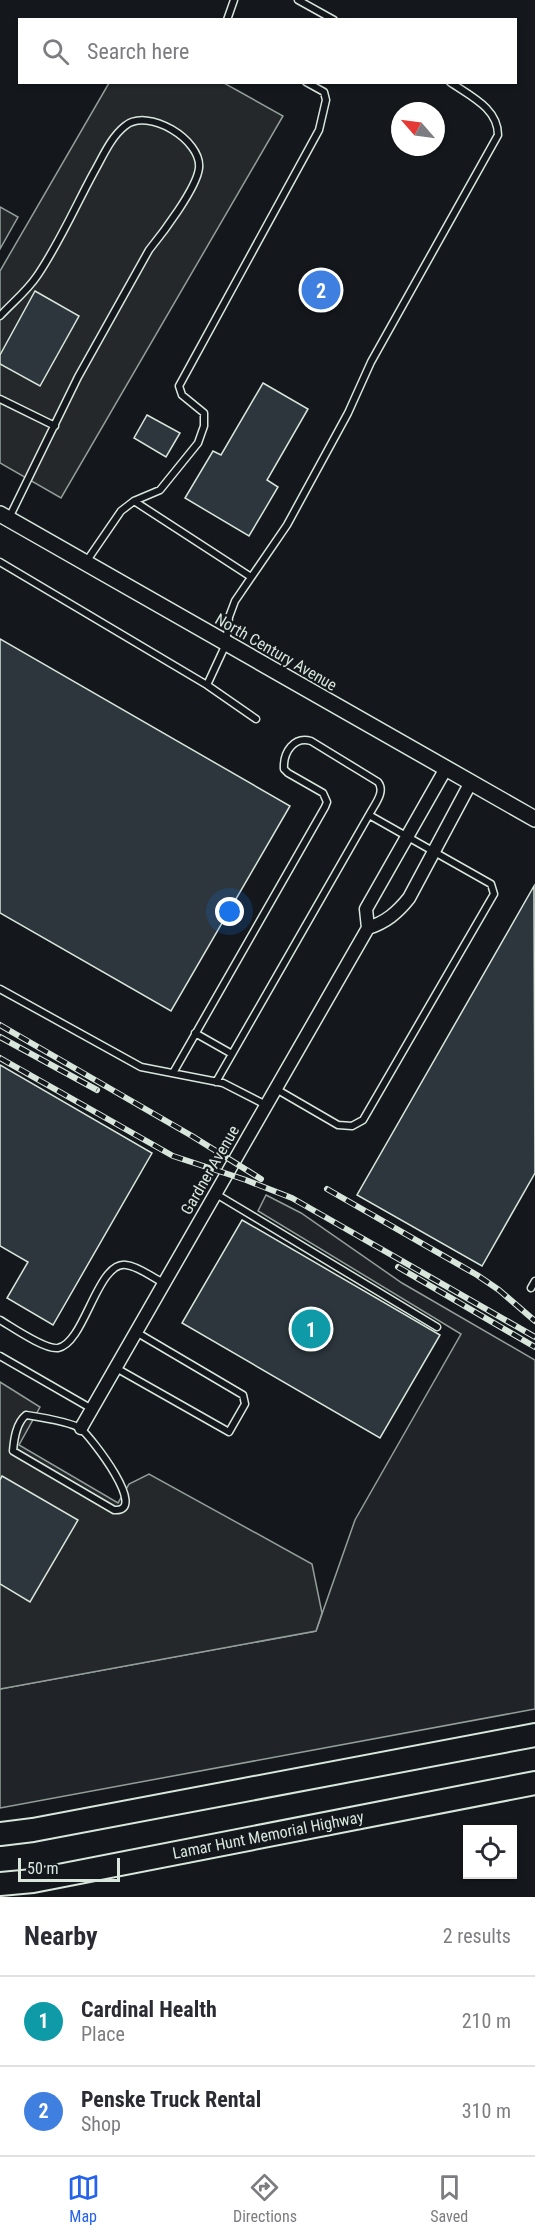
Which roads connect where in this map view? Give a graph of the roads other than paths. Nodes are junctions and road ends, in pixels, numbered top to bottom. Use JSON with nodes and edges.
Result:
{"nodes":[{"id":1,"x":234,"y":0,"type":"edge"},
{"id":2,"x":298,"y":0,"type":"edge"},
{"id":3,"x":228,"y":18,"type":"edge"},
{"id":4,"x":330,"y":18,"type":"edge"},
{"id":5,"x":310,"y":84,"type":"edge"},
{"id":6,"x":453,"y":84,"type":"edge"},
{"id":7,"x":0,"y":316,"type":"edge"},
{"id":8,"x":0,"y":399,"type":"edge"},
{"id":9,"x":55,"y":426,"type":"junction"},
{"id":10,"x":134,"y":501,"type":"junction"},
{"id":11,"x":4,"y":516,"type":"edge"},
{"id":12,"x":0,"y":562,"type":"edge"},
{"id":13,"x":86,"y":563,"type":"junction"},
{"id":14,"x":251,"y":577,"type":"junction"},
{"id":15,"x":226,"y":644,"type":"junction"},
{"id":16,"x":207,"y":685,"type":"junction"},
{"id":17,"x":256,"y":718,"type":"dead end"},
{"id":18,"x":446,"y":770,"type":"junction"},
{"id":19,"x":471,"y":782,"type":"junction"},
{"id":20,"x":369,"y":815,"type":"junction"},
{"id":21,"x":535,"y":819,"type":"edge"},
{"id":22,"x":407,"y":837,"type":"junction"},
{"id":23,"x":434,"y":852,"type":"junction"},
{"id":24,"x":368,"y":928,"type":"junction"},
{"id":25,"x":0,"y":989,"type":"edge"},
{"id":26,"x":195,"y":1034,"type":"junction"},
{"id":27,"x":232,"y":1054,"type":"junction"},
{"id":28,"x":173,"y":1073,"type":"junction"},
{"id":29,"x":216,"y":1082,"type":"junction"},
{"id":30,"x":276,"y":1089,"type":"junction"},
{"id":31,"x":266,"y":1106,"type":"junction"},
{"id":32,"x":215,"y":1194,"type":"junction"},
{"id":33,"x":535,"y":1281,"type":"edge"},
{"id":34,"x":164,"y":1283,"type":"junction"},
{"id":35,"x":531,"y":1288,"type":"dead end"},
{"id":36,"x":0,"y":1320,"type":"edge"},
{"id":37,"x":437,"y":1327,"type":"dead end"},
{"id":38,"x":136,"y":1332,"type":"junction"},
{"id":39,"x":0,"y":1356,"type":"edge"},
{"id":40,"x":115,"y":1368,"type":"junction"},
{"id":41,"x":92,"y":1409,"type":"junction"},
{"id":42,"x":81,"y":1428,"type":"junction"},
{"id":43,"x":535,"y":1735,"type":"edge"},
{"id":44,"x":535,"y":1783,"type":"edge"},
{"id":45,"x":0,"y":1834,"type":"edge"},
{"id":46,"x":0,"y":1884,"type":"edge"}],
"edges":[{"from":1,"to":3,"type":"lane"},
{"from":2,"to":4,"type":"lane"},
{"from":5,"to":10,"type":"lane"},
{"from":6,"to":14,"type":"lane"},
{"from":7,"to":9,"type":"lane"},
{"from":8,"to":9,"type":"lane"},
{"from":9,"to":11,"type":"lane"},
{"from":10,"to":13,"type":"lane"},
{"from":10,"to":14,"type":"lane"},
{"from":11,"to":13,"type":"street","name":"North Century Avenue"},
{"from":12,"to":16,"type":"lane"},
{"from":13,"to":15,"type":"street","name":"North Century Avenue"},
{"from":14,"to":15,"type":"lane"},
{"from":15,"to":16,"type":"lane"},
{"from":15,"to":18,"type":"street","name":"North Century Avenue"},
{"from":16,"to":17,"type":"lane"},
{"from":18,"to":19,"type":"street","name":"North Century Avenue"},
{"from":18,"to":22,"type":"street","name":"Gardner Avenue"},
{"from":19,"to":21,"type":"street","name":"North Century Avenue"},
{"from":19,"to":23,"type":"street"},
{"from":20,"to":22,"type":"lane"},
{"from":20,"to":26,"type":"lane"},
{"from":20,"to":27,"type":"lane"},
{"from":22,"to":23,"type":"lane"},
{"from":22,"to":24,"type":"street","name":"Gardner Avenue"},
{"from":23,"to":24,"type":"street"},
{"from":23,"to":30,"type":"lane"},
{"from":24,"to":30,"type":"street","name":"Gardner Avenue"},
{"from":25,"to":28,"type":"lane"},
{"from":26,"to":27,"type":"lane"},
{"from":26,"to":28,"type":"lane"},
{"from":27,"to":29,"type":"lane"},
{"from":28,"to":29,"type":"lane"},
{"from":29,"to":31,"type":"lane"},
{"from":30,"to":31,"type":"street","name":"Gardner Avenue"},
{"from":31,"to":32,"type":"street","name":"Gardner Avenue"},
{"from":32,"to":34,"type":"street","name":"Gardner Avenue"},
{"from":32,"to":37,"type":"lane"},
{"from":33,"to":35,"type":"lane"},
{"from":34,"to":36,"type":"lane"},
{"from":34,"to":38,"type":"street","name":"Gardner Avenue"},
{"from":38,"to":40,"type":"street","name":"Gardner Avenue"},
{"from":38,"to":40,"type":"lane"},
{"from":39,"to":41,"type":"lane"},
{"from":40,"to":41,"type":"street","name":"Gardner Avenue"},
{"from":41,"to":42,"type":"street","name":"Gardner Avenue"},
{"from":42,"to":42,"type":"lane"},
{"from":43,"to":45,"type":"highway"},
{"from":44,"to":46,"type":"highway","name":"Lamar Hunt Memorial Highway"}]}
